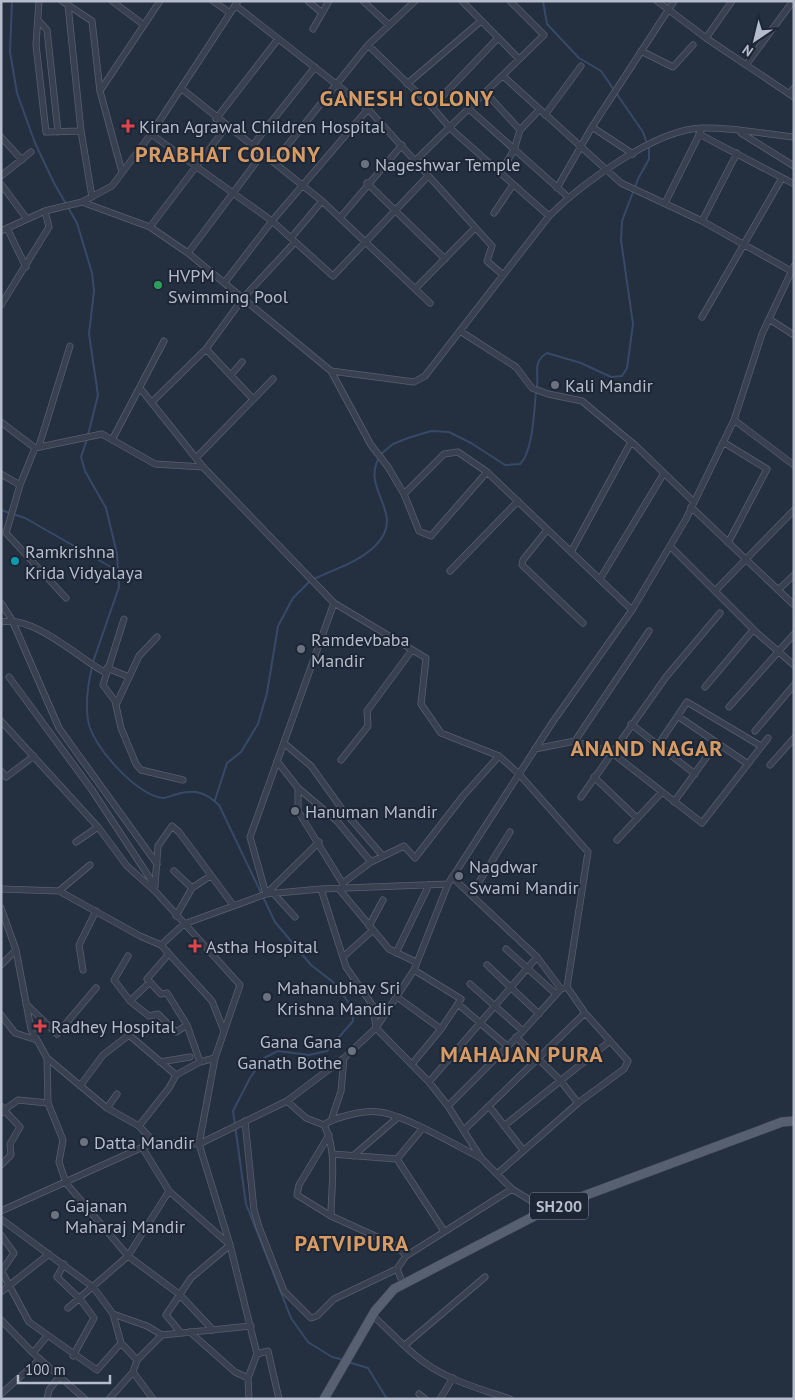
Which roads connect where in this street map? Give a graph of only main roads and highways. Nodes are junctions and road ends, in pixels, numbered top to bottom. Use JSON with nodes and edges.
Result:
{"nodes":[{"id":1,"x":794,"y":1121,"type":"edge"},
{"id":2,"x":324,"y":1399,"type":"edge"}],
"edges":[{"from":1,"to":2,"type":"main road","number":"SH200"}]}
